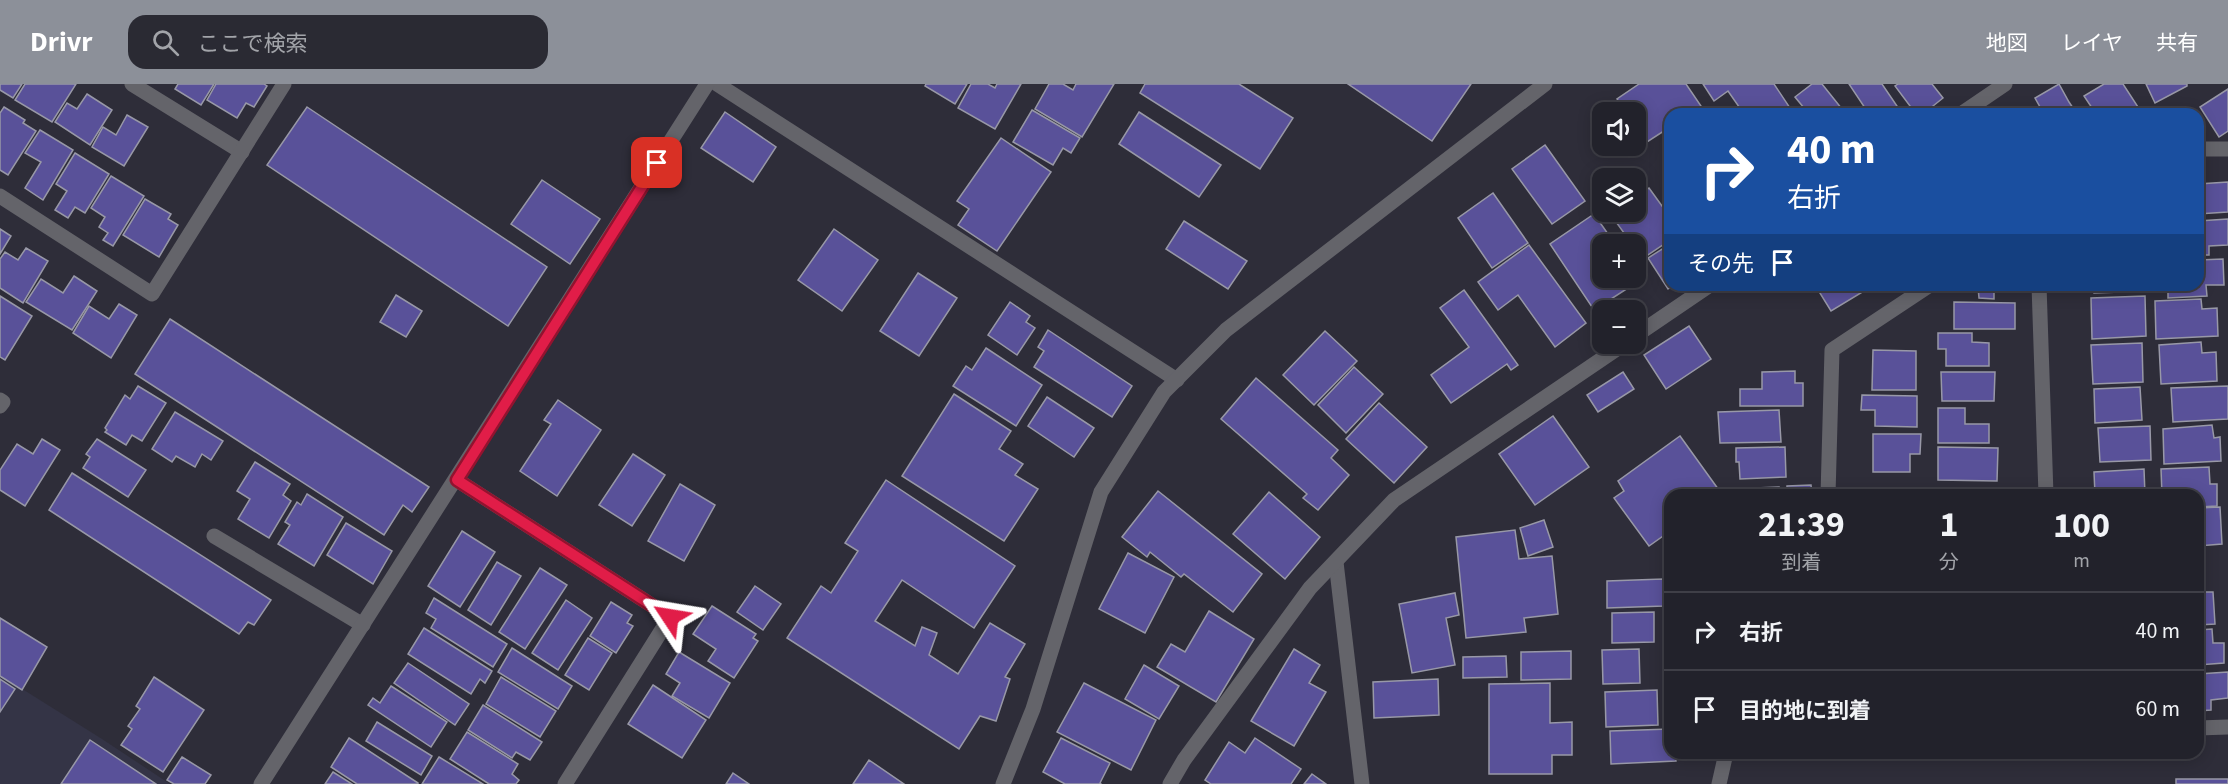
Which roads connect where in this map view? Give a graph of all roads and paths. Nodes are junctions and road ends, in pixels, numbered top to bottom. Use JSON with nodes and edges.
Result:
{"nodes":[{"id":1,"x":132,"y":84,"type":"edge"},
{"id":2,"x":284,"y":84,"type":"edge"},
{"id":3,"x":707,"y":84,"type":"edge"},
{"id":4,"x":717,"y":84,"type":"edge"},
{"id":5,"x":1545,"y":84,"type":"edge"},
{"id":6,"x":2005,"y":84,"type":"edge"},
{"id":7,"x":1970,"y":108,"type":"edge"},
{"id":8,"x":2204,"y":149,"type":"edge"},
{"id":9,"x":2228,"y":149,"type":"edge"},
{"id":10,"x":242,"y":152,"type":"junction"},
{"id":11,"x":0,"y":196,"type":"edge"},
{"id":12,"x":1701,"y":291,"type":"edge"},
{"id":13,"x":1921,"y":291,"type":"edge"},
{"id":14,"x":2039,"y":291,"type":"edge"},
{"id":15,"x":1646,"y":329,"type":"edge"},
{"id":16,"x":1609,"y":354,"type":"edge"},
{"id":17,"x":1177,"y":380,"type":"junction"},
{"id":18,"x":0,"y":400,"type":"edge"},
{"id":19,"x":0,"y":406,"type":"edge"},
{"id":20,"x":457,"y":480,"type":"junction"},
{"id":21,"x":1828,"y":489,"type":"edge"},
{"id":22,"x":2046,"y":489,"type":"edge"},
{"id":23,"x":213,"y":536,"type":"dead end"},
{"id":24,"x":1336,"y":561,"type":"junction"},
{"id":25,"x":363,"y":625,"type":"junction"},
{"id":26,"x":2228,"y":727,"type":"edge"},
{"id":27,"x":2204,"y":728,"type":"edge"},
{"id":28,"x":1725,"y":759,"type":"edge"},
{"id":29,"x":261,"y":784,"type":"edge"},
{"id":30,"x":565,"y":784,"type":"edge"},
{"id":31,"x":1003,"y":784,"type":"edge"},
{"id":32,"x":1170,"y":784,"type":"edge"},
{"id":33,"x":1362,"y":784,"type":"edge"},
{"id":34,"x":1719,"y":784,"type":"edge"}],
"edges":[{"from":1,"to":10,"type":"street"},
{"from":2,"to":10,"type":"street"},
{"from":3,"to":20,"type":"street"},
{"from":4,"to":17,"type":"street"},
{"from":5,"to":17,"type":"street"},
{"from":6,"to":7,"type":"street"},
{"from":8,"to":9,"type":"street"},
{"from":10,"to":11,"type":"street"},
{"from":12,"to":15,"type":"street"},
{"from":13,"to":21,"type":"street"},
{"from":14,"to":22,"type":"street"},
{"from":16,"to":24,"type":"street"},
{"from":17,"to":31,"type":"street"},
{"from":18,"to":19,"type":"street"},
{"from":20,"to":25,"type":"street"},
{"from":20,"to":30,"type":"street"},
{"from":23,"to":25,"type":"street"},
{"from":24,"to":32,"type":"street"},
{"from":24,"to":33,"type":"street"},
{"from":25,"to":29,"type":"street"},
{"from":26,"to":27,"type":"street"},
{"from":28,"to":34,"type":"street"}]}
